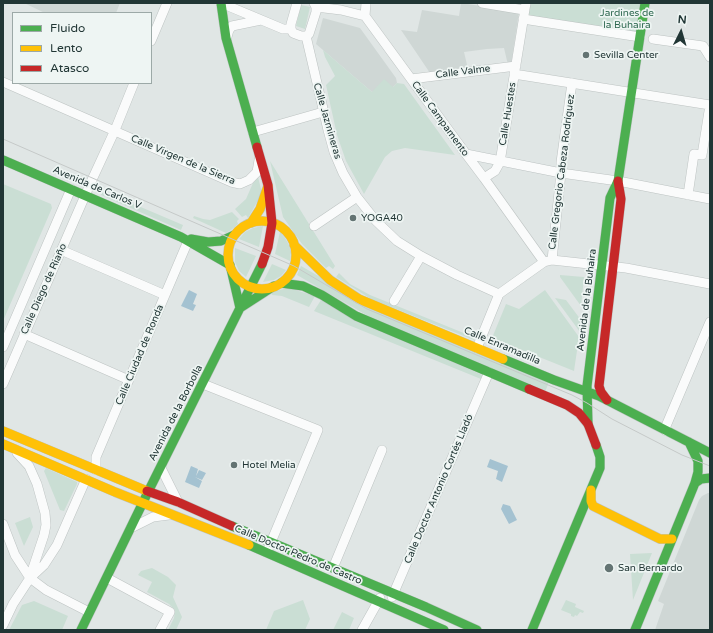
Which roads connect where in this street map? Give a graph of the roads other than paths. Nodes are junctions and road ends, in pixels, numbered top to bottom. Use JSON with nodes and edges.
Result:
{"nodes":[{"id":1,"x":168,"y":3,"type":"edge"},
{"id":2,"x":221,"y":3,"type":"edge"},
{"id":3,"x":297,"y":3,"type":"edge"},
{"id":4,"x":365,"y":3,"type":"edge"},
{"id":5,"x":482,"y":3,"type":"edge"},
{"id":6,"x":645,"y":3,"type":"edge"},
{"id":7,"x":315,"y":5,"type":"edge"},
{"id":8,"x":525,"y":6,"type":"edge"},
{"id":9,"x":365,"y":16,"type":"junction"},
{"id":10,"x":523,"y":19,"type":"junction"},
{"id":11,"x":261,"y":20,"type":"junction"},
{"id":12,"x":291,"y":29,"type":"junction"},
{"id":13,"x":306,"y":36,"type":"junction"},
{"id":14,"x":640,"y":37,"type":"junction"},
{"id":15,"x":226,"y":38,"type":"junction"},
{"id":16,"x":152,"y":39,"type":"edge"},
{"id":17,"x":653,"y":39,"type":"dead end"},
{"id":18,"x":710,"y":57,"type":"edge"},
{"id":19,"x":515,"y":70,"type":"junction"},
{"id":20,"x":411,"y":79,"type":"junction"},
{"id":21,"x":3,"y":82,"type":"edge"},
{"id":22,"x":572,"y":83,"type":"junction"},
{"id":23,"x":134,"y":84,"type":"edge"},
{"id":24,"x":631,"y":93,"type":"junction"},
{"id":25,"x":710,"y":105,"type":"edge"},
{"id":26,"x":323,"y":112,"type":"junction"},
{"id":27,"x":115,"y":130,"type":"junction"},
{"id":28,"x":253,"y":132,"type":"junction"},
{"id":29,"x":466,"y":154,"type":"junction"},
{"id":30,"x":260,"y":156,"type":"junction"},
{"id":31,"x":3,"y":160,"type":"edge"},
{"id":32,"x":500,"y":162,"type":"junction"},
{"id":33,"x":561,"y":173,"type":"junction"},
{"id":34,"x":484,"y":178,"type":"junction"},
{"id":35,"x":618,"y":181,"type":"junction"},
{"id":36,"x":268,"y":185,"type":"junction"},
{"id":37,"x":71,"y":189,"type":"junction"},
{"id":38,"x":85,"y":195,"type":"junction"},
{"id":39,"x":688,"y":195,"type":"junction"},
{"id":40,"x":357,"y":197,"type":"junction"},
{"id":41,"x":710,"y":199,"type":"edge"},
{"id":42,"x":250,"y":223,"type":"junction"},
{"id":43,"x":272,"y":223,"type":"junction"},
{"id":44,"x":314,"y":226,"type":"dead end"},
{"id":45,"x":234,"y":235,"type":"junction"},
{"id":46,"x":185,"y":239,"type":"junction"},
{"id":47,"x":294,"y":245,"type":"junction"},
{"id":48,"x":61,"y":250,"type":"junction"},
{"id":49,"x":421,"y":256,"type":"junction"},
{"id":50,"x":548,"y":261,"type":"junction"},
{"id":51,"x":602,"y":266,"type":"junction"},
{"id":52,"x":230,"y":267,"type":"junction"},
{"id":53,"x":613,"y":267,"type":"junction"},
{"id":54,"x":710,"y":284,"type":"edge"},
{"id":55,"x":278,"y":285,"type":"junction"},
{"id":56,"x":251,"y":287,"type":"junction"},
{"id":57,"x":499,"y":294,"type":"junction"},
{"id":58,"x":165,"y":295,"type":"junction"},
{"id":59,"x":394,"y":301,"type":"dead end"},
{"id":60,"x":240,"y":308,"type":"junction"},
{"id":61,"x":710,"y":322,"type":"edge"},
{"id":62,"x":24,"y":334,"type":"junction"},
{"id":63,"x":3,"y":347,"type":"edge"},
{"id":64,"x":478,"y":348,"type":"junction"},
{"id":65,"x":489,"y":372,"type":"junction"},
{"id":66,"x":129,"y":380,"type":"junction"},
{"id":67,"x":3,"y":384,"type":"edge"},
{"id":68,"x":203,"y":384,"type":"junction"},
{"id":69,"x":587,"y":392,"type":"junction"},
{"id":70,"x":607,"y":400,"type":"junction"},
{"id":71,"x":588,"y":424,"type":"junction"},
{"id":72,"x":3,"y":431,"type":"edge"},
{"id":73,"x":666,"y":431,"type":"junction"},
{"id":74,"x":3,"y":437,"type":"edge"},
{"id":75,"x":689,"y":442,"type":"junction"},
{"id":76,"x":3,"y":444,"type":"edge"},
{"id":77,"x":41,"y":447,"type":"junction"},
{"id":78,"x":12,"y":448,"type":"junction"},
{"id":79,"x":382,"y":450,"type":"dead end"},
{"id":80,"x":710,"y":453,"type":"edge"},
{"id":81,"x":47,"y":463,"type":"junction"},
{"id":82,"x":161,"y":468,"type":"junction"},
{"id":83,"x":96,"y":470,"type":"junction"},
{"id":84,"x":710,"y":478,"type":"edge"},
{"id":85,"x":86,"y":479,"type":"junction"},
{"id":86,"x":125,"y":482,"type":"junction"},
{"id":87,"x":695,"y":483,"type":"junction"},
{"id":88,"x":37,"y":484,"type":"junction"},
{"id":89,"x":591,"y":490,"type":"junction"},
{"id":90,"x":148,"y":492,"type":"junction"},
{"id":91,"x":143,"y":502,"type":"junction"},
{"id":92,"x":178,"y":502,"type":"junction"},
{"id":93,"x":173,"y":514,"type":"junction"},
{"id":94,"x":3,"y":524,"type":"edge"},
{"id":95,"x":131,"y":528,"type":"junction"},
{"id":96,"x":672,"y":539,"type":"junction"},
{"id":97,"x":270,"y":543,"type":"junction"},
{"id":98,"x":266,"y":552,"type":"junction"},
{"id":99,"x":333,"y":568,"type":"junction"},
{"id":100,"x":30,"y":578,"type":"junction"},
{"id":101,"x":107,"y":578,"type":"junction"},
{"id":102,"x":384,"y":590,"type":"junction"},
{"id":103,"x":394,"y":594,"type":"junction"},
{"id":104,"x":378,"y":601,"type":"junction"},
{"id":105,"x":389,"y":606,"type":"junction"},
{"id":106,"x":89,"y":612,"type":"junction"},
{"id":107,"x":3,"y":625,"type":"edge"},
{"id":108,"x":81,"y":630,"type":"edge"},
{"id":109,"x":160,"y":630,"type":"edge"},
{"id":110,"x":362,"y":630,"type":"edge"},
{"id":111,"x":444,"y":630,"type":"edge"},
{"id":112,"x":477,"y":630,"type":"edge"},
{"id":113,"x":532,"y":630,"type":"edge"},
{"id":114,"x":634,"y":630,"type":"edge"}],
"edges":[{"from":1,"to":16,"type":"street"},
{"from":2,"to":11,"type":"street"},
{"from":2,"to":15,"type":"main road","name":"Avenida de la Borbolla"},
{"from":3,"to":12,"type":"street"},
{"from":4,"to":9,"type":"street"},
{"from":5,"to":8,"type":"street"},
{"from":6,"to":14,"type":"main road","name":"Avenida de la Buhaira"},
{"from":7,"to":9,"type":"street"},
{"from":7,"to":13,"type":"street"},
{"from":8,"to":10,"type":"street","name":"Calle Huestes"},
{"from":9,"to":20,"type":"street","name":"Calle Campamento"},
{"from":10,"to":14,"type":"street"},
{"from":10,"to":19,"type":"street","name":"Calle Huestes"},
{"from":11,"to":12,"type":"street"},
{"from":11,"to":15,"type":"street"},
{"from":12,"to":13,"type":"street"},
{"from":13,"to":26,"type":"street","name":"Calle Jazmineras"},
{"from":14,"to":24,"type":"main road","name":"Avenida de la Buhaira"},
{"from":15,"to":28,"type":"main road","name":"Avenida de la Borbolla"},
{"from":17,"to":18,"type":"street"},
{"from":19,"to":20,"type":"street","name":"Calle Valme"},
{"from":19,"to":22,"type":"street","name":"Calle Valme"},
{"from":19,"to":32,"type":"street","name":"Calle Huestes"},
{"from":20,"to":29,"type":"street","name":"Calle Campamento"},
{"from":21,"to":27,"type":"street"},
{"from":22,"to":24,"type":"street","name":"Calle Valme"},
{"from":22,"to":33,"type":"street","name":"Calle Gregorio Cabeza Rodríguez"},
{"from":23,"to":27,"type":"street"},
{"from":24,"to":25,"type":"street","name":"Calle Valme"},
{"from":24,"to":35,"type":"main road","name":"Avenida de la Buhaira"},
{"from":25,"to":39,"type":"street"},
{"from":26,"to":28,"type":"street"},
{"from":26,"to":40,"type":"street","name":"Calle Jazmineras"},
{"from":27,"to":30,"type":"street","name":"Calle Virgen de la Sierra"},
{"from":27,"to":38,"type":"street","name":"Calle Diego de Riaño"},
{"from":28,"to":30,"type":"main road","name":"Avenida de la Borbolla"},
{"from":29,"to":32,"type":"street"},
{"from":29,"to":34,"type":"street","name":"Calle Campamento"},
{"from":30,"to":36,"type":"main road","name":"Avenida de la Borbolla"},
{"from":31,"to":37,"type":"main road","name":"Avenida de Carlos V"},
{"from":32,"to":33,"type":"street"},
{"from":32,"to":34,"type":"street"},
{"from":33,"to":35,"type":"street"},
{"from":33,"to":50,"type":"street","name":"Calle Gregorio Cabeza Rodríguez"},
{"from":34,"to":50,"type":"street","name":"Calle Campamento"},
{"from":35,"to":39,"type":"street"},
{"from":35,"to":51,"type":"main road","name":"Avenida de la Buhaira"},
{"from":35,"to":53,"type":"main road","name":"Avenida de la Buhaira"},
{"from":36,"to":42,"type":"main road","name":"Avenida de Carlos V"},
{"from":36,"to":43,"type":"main road","name":"Avenida de la Borbolla"},
{"from":37,"to":38,"type":"main road","name":"Avenida de Carlos V"},
{"from":37,"to":63,"type":"street","name":"Calle Diego de Riaño"},
{"from":38,"to":46,"type":"main road","name":"Avenida de Carlos V"},
{"from":38,"to":48,"type":"street","name":"Calle Diego de Riaño"},
{"from":39,"to":41,"type":"street"},
{"from":40,"to":44,"type":"street"},
{"from":40,"to":49,"type":"street","name":"Calle Jazmineras"},
{"from":42,"to":43,"type":"main road"},
{"from":42,"to":45,"type":"main road","name":"Avenida de Carlos V"},
{"from":43,"to":47,"type":"main road","name":"Calle Enramadilla"},
{"from":43,"to":56,"type":"main road","name":"Avenida de la Borbolla"},
{"from":45,"to":46,"type":"main road","name":"Avenida de Carlos V"},
{"from":45,"to":52,"type":"main road"},
{"from":46,"to":52,"type":"main road","name":"Avenida de Carlos V"},
{"from":46,"to":58,"type":"street","name":"Calle Ciudad de Ronda"},
{"from":47,"to":55,"type":"main road"},
{"from":47,"to":64,"type":"main road","name":"Calle Enramadilla"},
{"from":48,"to":58,"type":"street"},
{"from":48,"to":62,"type":"street","name":"Calle Diego de Riaño"},
{"from":49,"to":57,"type":"street","name":"Calle Jazmineras"},
{"from":49,"to":59,"type":"street"},
{"from":50,"to":51,"type":"street"},
{"from":50,"to":57,"type":"street"},
{"from":51,"to":53,"type":"street"},
{"from":51,"to":69,"type":"main road","name":"Avenida de la Buhaira"},
{"from":52,"to":56,"type":"main road","name":"Avenida de Carlos V"},
{"from":52,"to":60,"type":"main road"},
{"from":53,"to":54,"type":"street"},
{"from":53,"to":70,"type":"main road","name":"Avenida de la Buhaira"},
{"from":55,"to":56,"type":"main road"},
{"from":55,"to":60,"type":"main road"},
{"from":55,"to":65,"type":"main road"},
{"from":56,"to":60,"type":"main road","name":"Avenida de la Borbolla"},
{"from":57,"to":64,"type":"street"},
{"from":58,"to":66,"type":"street","name":"Calle Ciudad de Ronda"},
{"from":60,"to":68,"type":"main road","name":"Avenida de la Borbolla"},
{"from":61,"to":73,"type":"street"},
{"from":62,"to":66,"type":"street"},
{"from":62,"to":67,"type":"street","name":"Calle Diego de Riaño"},
{"from":64,"to":69,"type":"main road","name":"Calle Enramadilla"},
{"from":65,"to":71,"type":"main road"},
{"from":65,"to":103,"type":"street","name":"Calle Doctor Antonio Cortés Lladó"},
{"from":66,"to":83,"type":"street","name":"Calle Ciudad de Ronda"},
{"from":68,"to":82,"type":"main road","name":"Avenida de la Borbolla"},
{"from":68,"to":97,"type":"street"},
{"from":69,"to":70,"type":"main road","name":"Calle Enramadilla"},
{"from":69,"to":71,"type":"main road","name":"Avenida de la Buhaira"},
{"from":70,"to":73,"type":"main road","name":"Calle Enramadilla"},
{"from":71,"to":89,"type":"main road"},
{"from":72,"to":77,"type":"main road","name":"Calle Doctor Pedro de Castro"},
{"from":73,"to":75,"type":"main road","name":"Calle Enramadilla"},
{"from":74,"to":77,"type":"street"},
{"from":75,"to":80,"type":"main road","name":"Calle Enramadilla"},
{"from":75,"to":87,"type":"main road"},
{"from":76,"to":78,"type":"main road","name":"Calle Doctor Pedro de Castro"},
{"from":77,"to":83,"type":"main road","name":"Calle Doctor Pedro de Castro"},
{"from":78,"to":81,"type":"main road","name":"Calle Doctor Pedro de Castro"},
{"from":78,"to":88,"type":"street"},
{"from":79,"to":99,"type":"street"},
{"from":81,"to":85,"type":"main road","name":"Calle Doctor Pedro de Castro"},
{"from":81,"to":86,"type":"street"},
{"from":81,"to":88,"type":"street"},
{"from":82,"to":90,"type":"main road","name":"Avenida de la Borbolla"},
{"from":82,"to":92,"type":"street"},
{"from":83,"to":86,"type":"main road","name":"Calle Doctor Pedro de Castro"},
{"from":84,"to":87,"type":"main road"},
{"from":85,"to":91,"type":"main road","name":"Calle Doctor Pedro de Castro"},
{"from":85,"to":100,"type":"street"},
{"from":86,"to":90,"type":"main road","name":"Calle Doctor Pedro de Castro"},
{"from":87,"to":96,"type":"main road"},
{"from":88,"to":100,"type":"street"},
{"from":89,"to":96,"type":"main road"},
{"from":89,"to":113,"type":"main road"},
{"from":90,"to":91,"type":"main road","name":"Avenida de la Borbolla"},
{"from":90,"to":92,"type":"main road","name":"Calle Doctor Pedro de Castro"},
{"from":91,"to":93,"type":"main road","name":"Calle Doctor Pedro de Castro"},
{"from":91,"to":95,"type":"main road","name":"Avenida de la Borbolla"},
{"from":92,"to":97,"type":"main road","name":"Calle Doctor Pedro de Castro"},
{"from":93,"to":95,"type":"street"},
{"from":93,"to":98,"type":"main road","name":"Calle Doctor Pedro de Castro"},
{"from":94,"to":100,"type":"street"},
{"from":95,"to":101,"type":"main road","name":"Avenida de la Borbolla"},
{"from":96,"to":114,"type":"main road"},
{"from":97,"to":98,"type":"street"},
{"from":97,"to":99,"type":"main road","name":"Calle Doctor Pedro de Castro"},
{"from":98,"to":104,"type":"main road","name":"Calle Doctor Pedro de Castro"},
{"from":99,"to":102,"type":"main road","name":"Calle Doctor Pedro de Castro"},
{"from":100,"to":106,"type":"street"},
{"from":100,"to":107,"type":"street"},
{"from":101,"to":106,"type":"main road","name":"Avenida de la Borbolla"},
{"from":101,"to":109,"type":"street"},
{"from":102,"to":103,"type":"main road","name":"Calle Doctor Pedro de Castro"},
{"from":102,"to":104,"type":"street"},
{"from":103,"to":105,"type":"street","name":"Calle Doctor Antonio Cortés Lladó"},
{"from":103,"to":112,"type":"main road","name":"Calle Doctor Pedro de Castro"},
{"from":104,"to":105,"type":"main road","name":"Calle Doctor Pedro de Castro"},
{"from":104,"to":110,"type":"street"},
{"from":105,"to":111,"type":"main road","name":"Calle Doctor Pedro de Castro"},
{"from":106,"to":108,"type":"main road","name":"Avenida de la Borbolla"}]}
